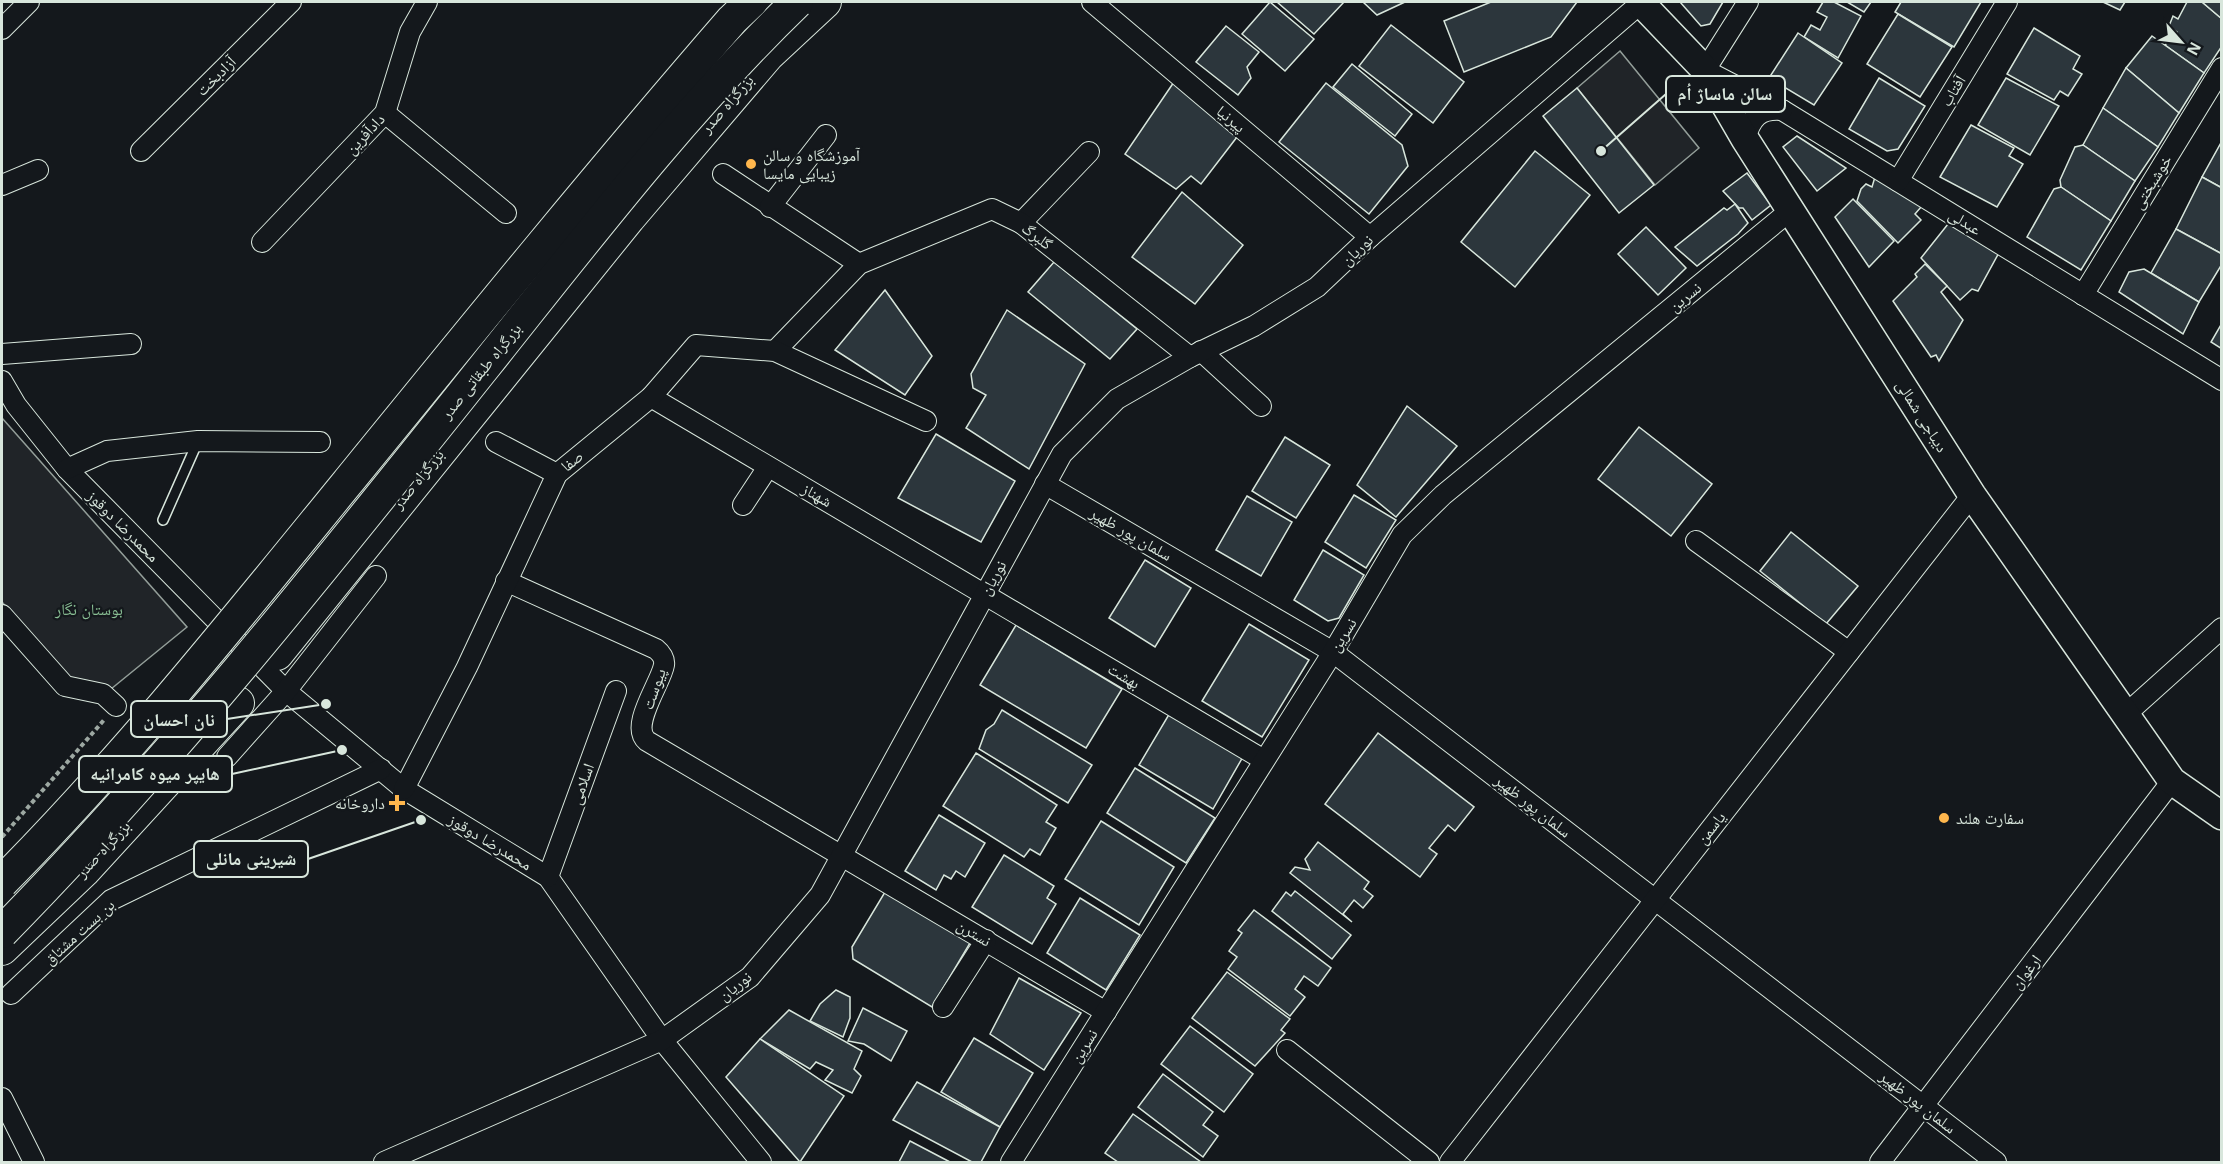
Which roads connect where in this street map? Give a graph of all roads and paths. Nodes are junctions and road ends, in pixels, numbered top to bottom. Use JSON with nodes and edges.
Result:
{"nodes":[{"id":1,"x":29,"y":2,"type":"edge"},
{"id":2,"x":291,"y":2,"type":"edge"},
{"id":3,"x":427,"y":2,"type":"edge"},
{"id":4,"x":745,"y":2,"type":"edge"},
{"id":5,"x":751,"y":2,"type":"edge"},
{"id":6,"x":796,"y":2,"type":"edge"},
{"id":7,"x":825,"y":2,"type":"edge"},
{"id":8,"x":1092,"y":2,"type":"edge"},
{"id":9,"x":1641,"y":2,"type":"edge"},
{"id":10,"x":1748,"y":2,"type":"edge"},
{"id":11,"x":2007,"y":2,"type":"edge"},
{"id":12,"x":2,"y":29,"type":"edge"},
{"id":13,"x":2222,"y":68,"type":"edge"},
{"id":14,"x":1705,"y":70,"type":"junction"},
{"id":15,"x":1782,"y":110,"type":"junction"},
{"id":16,"x":385,"y":113,"type":"junction"},
{"id":17,"x":826,"y":135,"type":"dead end"},
{"id":18,"x":1745,"y":139,"type":"junction"},
{"id":19,"x":141,"y":151,"type":"dead end"},
{"id":20,"x":1089,"y":152,"type":"dead end"},
{"id":21,"x":38,"y":170,"type":"dead end"},
{"id":22,"x":723,"y":174,"type":"dead end"},
{"id":23,"x":1898,"y":181,"type":"junction"},
{"id":24,"x":2,"y":185,"type":"edge"},
{"id":25,"x":770,"y":207,"type":"junction"},
{"id":26,"x":1791,"y":210,"type":"junction"},
{"id":27,"x":506,"y":213,"type":"dead end"},
{"id":28,"x":1021,"y":223,"type":"junction"},
{"id":29,"x":1370,"y":237,"type":"junction"},
{"id":30,"x":262,"y":242,"type":"dead end"},
{"id":31,"x":859,"y":264,"type":"junction"},
{"id":32,"x":2083,"y":295,"type":"junction"},
{"id":33,"x":131,"y":344,"type":"dead end"},
{"id":34,"x":775,"y":351,"type":"junction"},
{"id":35,"x":2,"y":354,"type":"edge"},
{"id":36,"x":1196,"y":354,"type":"junction"},
{"id":37,"x":2222,"y":380,"type":"edge"},
{"id":38,"x":2,"y":381,"type":"edge"},
{"id":39,"x":651,"y":397,"type":"junction"},
{"id":40,"x":1261,"y":406,"type":"dead end"},
{"id":41,"x":9,"y":408,"type":"edge"},
{"id":42,"x":926,"y":421,"type":"dead end"},
{"id":43,"x":198,"y":441,"type":"junction"},
{"id":44,"x":320,"y":442,"type":"dead end"},
{"id":45,"x":496,"y":442,"type":"dead end"},
{"id":46,"x":768,"y":467,"type":"junction"},
{"id":47,"x":67,"y":469,"type":"junction"},
{"id":48,"x":556,"y":474,"type":"junction"},
{"id":49,"x":1045,"y":484,"type":"junction"},
{"id":50,"x":1972,"y":495,"type":"junction"},
{"id":51,"x":743,"y":505,"type":"dead end"},
{"id":52,"x":163,"y":520,"type":"dead end"},
{"id":53,"x":1696,"y":542,"type":"dead end"},
{"id":54,"x":376,"y":576,"type":"dead end"},
{"id":55,"x":506,"y":581,"type":"junction"},
{"id":56,"x":984,"y":593,"type":"junction"},
{"id":57,"x":2,"y":615,"type":"edge"},
{"id":58,"x":2222,"y":628,"type":"edge"},
{"id":59,"x":1333,"y":652,"type":"junction"},
{"id":60,"x":1849,"y":652,"type":"junction"},
{"id":61,"x":286,"y":691,"type":"junction"},
{"id":62,"x":616,"y":691,"type":"dead end"},
{"id":63,"x":116,"y":706,"type":"joint"},
{"id":64,"x":2126,"y":714,"type":"junction"},
{"id":65,"x":227,"y":757,"type":"dead end"},
{"id":66,"x":1264,"y":760,"type":"junction"},
{"id":67,"x":381,"y":769,"type":"junction"},
{"id":68,"x":2172,"y":781,"type":"junction"},
{"id":69,"x":404,"y":789,"type":"junction"},
{"id":70,"x":2222,"y":816,"type":"edge"},
{"id":71,"x":2,"y":837,"type":"edge"},
{"id":72,"x":842,"y":855,"type":"junction"},
{"id":73,"x":2,"y":875,"type":"edge"},
{"id":74,"x":548,"y":877,"type":"junction"},
{"id":75,"x":2,"y":882,"type":"edge"},
{"id":76,"x":1655,"y":900,"type":"junction"},
{"id":77,"x":2,"y":932,"type":"edge"},
{"id":78,"x":986,"y":940,"type":"junction"},
{"id":79,"x":2,"y":949,"type":"edge"},
{"id":80,"x":11,"y":994,"type":"dead end"},
{"id":81,"x":943,"y":1007,"type":"dead end"},
{"id":82,"x":1106,"y":1012,"type":"junction"},
{"id":83,"x":662,"y":1040,"type":"junction"},
{"id":84,"x":1287,"y":1050,"type":"dead end"},
{"id":85,"x":2,"y":1098,"type":"edge"},
{"id":86,"x":1923,"y":1106,"type":"junction"},
{"id":87,"x":34,"y":1162,"type":"edge"},
{"id":88,"x":384,"y":1162,"type":"edge"},
{"id":89,"x":762,"y":1162,"type":"edge"},
{"id":90,"x":1011,"y":1162,"type":"edge"},
{"id":91,"x":1429,"y":1162,"type":"edge"},
{"id":92,"x":1450,"y":1162,"type":"edge"},
{"id":93,"x":1880,"y":1162,"type":"edge"},
{"id":94,"x":1996,"y":1162,"type":"edge"}],
"edges":[{"from":1,"to":12,"type":"street"},
{"from":2,"to":19,"type":"street","name":"آزادبخت"},
{"from":3,"to":16,"type":"street","name":"دادآفرین"},
{"from":4,"to":73,"type":"highway"},
{"from":5,"to":75,"type":"highway","name":"بزرگراه طبقاتی صدر","bridge":true},
{"from":6,"to":77,"type":"highway","name":"بزرگراه طبقاتی صدر","bridge":true},
{"from":7,"to":79,"type":"highway","name":"بزرگراه صدر"},
{"from":8,"to":29,"type":"street","name":"پیرنیا"},
{"from":9,"to":14,"type":"main road","name":"دیباجی شمالی"},
{"from":9,"to":29,"type":"street","name":"نوریان"},
{"from":10,"to":14,"type":"street"},
{"from":11,"to":23,"type":"street","name":"آفتاب"},
{"from":13,"to":32,"type":"street","name":"خوشبختی"},
{"from":14,"to":15,"type":"street","name":"عبدلی"},
{"from":14,"to":18,"type":"main road","name":"دیباجی شمالی"},
{"from":15,"to":18,"type":"street"},
{"from":15,"to":23,"type":"street","name":"عبدلی"},
{"from":16,"to":27,"type":"street"},
{"from":16,"to":30,"type":"street","name":"دادآفرین"},
{"from":17,"to":25,"type":"street"},
{"from":18,"to":26,"type":"main road","name":"دیباجی شمالی"},
{"from":20,"to":28,"type":"street"},
{"from":21,"to":24,"type":"street"},
{"from":22,"to":25,"type":"street"},
{"from":23,"to":32,"type":"street","name":"عبدلی"},
{"from":25,"to":31,"type":"street"},
{"from":26,"to":50,"type":"main road","name":"دیباجی شمالی"},
{"from":26,"to":59,"type":"street","name":"نسرین"},
{"from":28,"to":31,"type":"street","name":"گلبرگ"},
{"from":28,"to":36,"type":"street","name":"گلبرگ"},
{"from":29,"to":36,"type":"street","name":"نوریان"},
{"from":31,"to":34,"type":"street"},
{"from":32,"to":37,"type":"street","name":"عبدلی"},
{"from":33,"to":35,"type":"street"},
{"from":34,"to":39,"type":"street","name":"صفا"},
{"from":34,"to":42,"type":"street"},
{"from":36,"to":40,"type":"street","name":"گلبرگ"},
{"from":36,"to":49,"type":"street","name":"نوریان"},
{"from":38,"to":41,"type":"street","name":"محمدرضا دوقوز"},
{"from":39,"to":46,"type":"street","name":"شهناز"},
{"from":39,"to":48,"type":"street","name":"صفا"},
{"from":41,"to":47,"type":"street","name":"محمدرضا دوقوز"},
{"from":43,"to":44,"type":"street"},
{"from":43,"to":47,"type":"street"},
{"from":43,"to":52,"type":"lane"},
{"from":45,"to":48,"type":"street"},
{"from":46,"to":51,"type":"street"},
{"from":46,"to":56,"type":"street","name":"شهناز"},
{"from":47,"to":61,"type":"street","name":"محمدرضا دوقوز"},
{"from":48,"to":55,"type":"street","name":"صفا"},
{"from":49,"to":56,"type":"street","name":"نوریان"},
{"from":49,"to":59,"type":"street","name":"سلمان پور ظهیر"},
{"from":50,"to":60,"type":"street","name":"یاسمن"},
{"from":50,"to":64,"type":"main road","name":"دیباجی شمالی"},
{"from":53,"to":60,"type":"street"},
{"from":54,"to":61,"type":"street"},
{"from":55,"to":69,"type":"street","name":"صفا"},
{"from":55,"to":72,"type":"street","name":"پیوست"},
{"from":56,"to":66,"type":"street","name":"بهشت"},
{"from":56,"to":72,"type":"street","name":"نوریان"},
{"from":57,"to":63,"type":"street"},
{"from":58,"to":64,"type":"street"},
{"from":59,"to":66,"type":"street","name":"نسرین"},
{"from":59,"to":76,"type":"street","name":"سلمان پور ظهیر"},
{"from":60,"to":76,"type":"street","name":"یاسمن"},
{"from":61,"to":65,"type":"street"},
{"from":61,"to":67,"type":"street","name":"محمدرضا دوقوز"},
{"from":62,"to":74,"type":"street","name":"اسلامی"},
{"from":63,"to":71,"type":"path"},
{"from":64,"to":68,"type":"main road","name":"دیباجی شمالی"},
{"from":66,"to":82,"type":"street","name":"نسرین"},
{"from":67,"to":69,"type":"street","name":"محمدرضا دوقوز"},
{"from":67,"to":80,"type":"street","name":"بن بست مشتاق"},
{"from":68,"to":70,"type":"main road","name":"دیباجی شمالی"},
{"from":68,"to":86,"type":"street","name":"ارغوان"},
{"from":69,"to":74,"type":"street","name":"محمدرضا دوقوز"},
{"from":72,"to":78,"type":"street","name":"نسترن"},
{"from":72,"to":83,"type":"street","name":"نوریان"},
{"from":74,"to":83,"type":"street","name":"محمدرضا دوقوز"},
{"from":76,"to":86,"type":"street","name":"سلمان پور ظهیر"},
{"from":76,"to":92,"type":"street","name":"یاسمن"},
{"from":78,"to":81,"type":"street"},
{"from":78,"to":82,"type":"street","name":"نسترن"},
{"from":82,"to":90,"type":"street","name":"نسرین"},
{"from":83,"to":88,"type":"street","name":"نوریان"},
{"from":83,"to":89,"type":"street","name":"محمدرضا دوقوز"},
{"from":84,"to":91,"type":"street"},
{"from":85,"to":87,"type":"street"},
{"from":86,"to":93,"type":"street","name":"ارغوان"},
{"from":86,"to":94,"type":"street","name":"سلمان پور ظهیر"}]}
